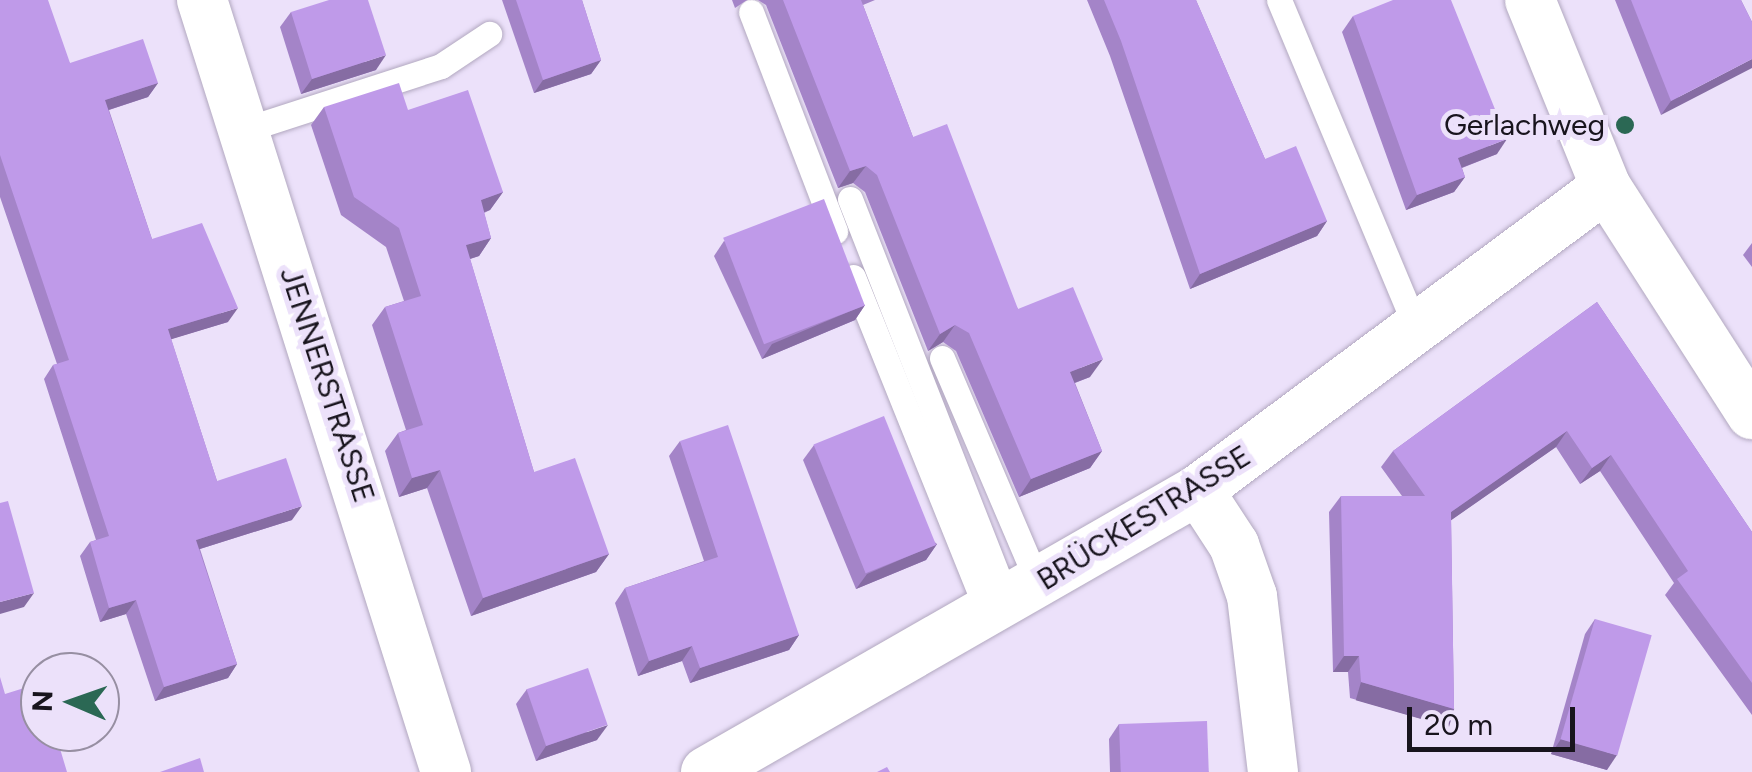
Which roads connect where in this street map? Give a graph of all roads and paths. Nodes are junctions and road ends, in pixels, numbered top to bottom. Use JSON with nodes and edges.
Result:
{"nodes":[{"id":1,"x":202,"y":0,"type":"edge"},
{"id":2,"x":1278,"y":0,"type":"edge"},
{"id":3,"x":1530,"y":0,"type":"edge"},
{"id":4,"x":751,"y":12,"type":"dead end"},
{"id":5,"x":489,"y":34,"type":"dead end"},
{"id":6,"x":244,"y":130,"type":"junction"},
{"id":7,"x":1606,"y":188,"type":"junction"},
{"id":8,"x":850,"y":198,"type":"edge"},
{"id":9,"x":1416,"y":328,"type":"junction"},
{"id":10,"x":942,"y":358,"type":"edge"},
{"id":11,"x":1752,"y":414,"type":"edge"},
{"id":12,"x":1198,"y":490,"type":"junction"},
{"id":13,"x":1012,"y":602,"type":"junction"},
{"id":14,"x":446,"y":772,"type":"edge"},
{"id":15,"x":706,"y":772,"type":"edge"},
{"id":16,"x":1273,"y":772,"type":"edge"}],
"edges":[{"from":1,"to":6,"type":"street","name":"JENNERSTRASSE"},
{"from":2,"to":9,"type":"lane"},
{"from":3,"to":7,"type":"street"},
{"from":4,"to":13,"type":"lane"},
{"from":5,"to":6,"type":"lane"},
{"from":6,"to":14,"type":"street","name":"JENNERSTRASSE"},
{"from":7,"to":9,"type":"street","name":"BRÜCKESTRASSE"},
{"from":7,"to":11,"type":"street"},
{"from":8,"to":13,"type":"lane"},
{"from":9,"to":12,"type":"street","name":"BRÜCKESTRASSE"},
{"from":10,"to":13,"type":"lane"},
{"from":12,"to":13,"type":"street","name":"BRÜCKESTRASSE"},
{"from":12,"to":16,"type":"street"},
{"from":13,"to":15,"type":"street","name":"BRÜCKESTRASSE"}]}
